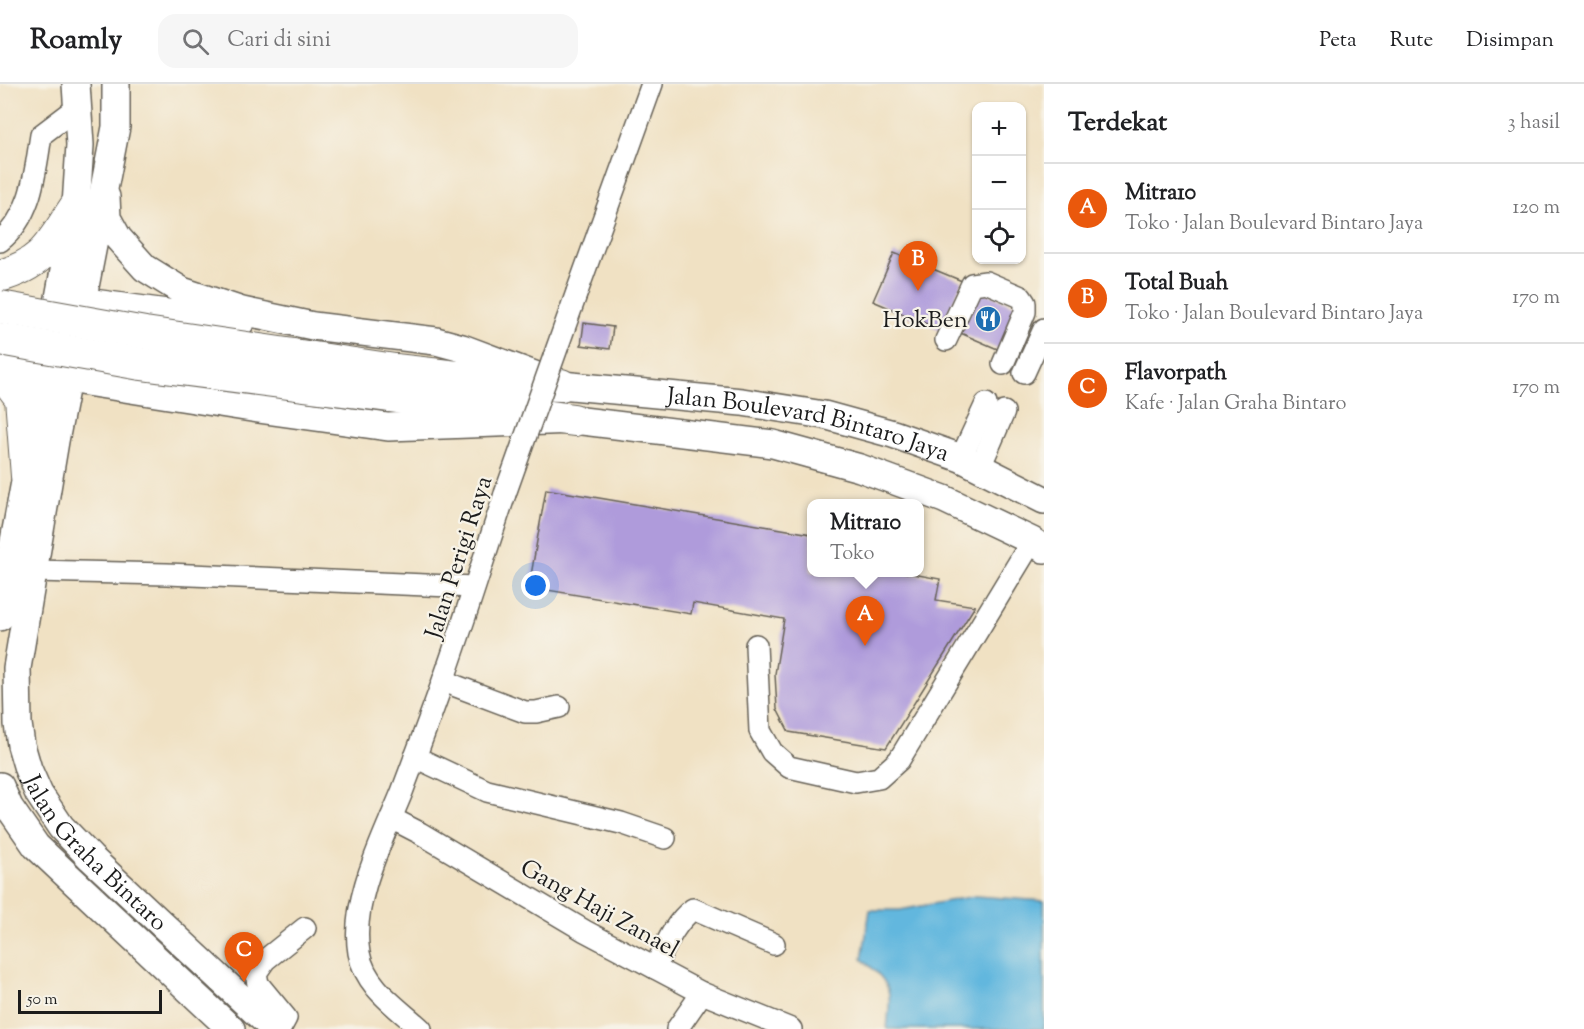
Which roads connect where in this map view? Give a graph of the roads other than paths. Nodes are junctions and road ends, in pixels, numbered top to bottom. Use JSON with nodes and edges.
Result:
{"nodes":[{"id":1,"x":116,"y":84,"type":"edge"},
{"id":2,"x":652,"y":84,"type":"edge"},
{"id":3,"x":77,"y":96,"type":"edge"},
{"id":4,"x":106,"y":178,"type":"junction"},
{"id":5,"x":76,"y":206,"type":"junction"},
{"id":6,"x":0,"y":241,"type":"edge"},
{"id":7,"x":0,"y":276,"type":"edge"},
{"id":8,"x":71,"y":299,"type":"junction"},
{"id":9,"x":0,"y":307,"type":"edge"},
{"id":10,"x":313,"y":326,"type":"junction"},
{"id":11,"x":1044,"y":329,"type":"edge"},
{"id":12,"x":0,"y":339,"type":"edge"},
{"id":13,"x":946,"y":340,"type":"dead end"},
{"id":14,"x":1003,"y":364,"type":"dead end"},
{"id":15,"x":0,"y":367,"type":"edge"},
{"id":16,"x":1024,"y":373,"type":"dead end"},
{"id":17,"x":0,"y":377,"type":"edge"},
{"id":18,"x":56,"y":377,"type":"junction"},
{"id":19,"x":392,"y":383,"type":"junction"},
{"id":20,"x":561,"y":385,"type":"junction"},
{"id":21,"x":995,"y":408,"type":"dead end"},
{"id":22,"x":574,"y":420,"type":"junction"},
{"id":23,"x":970,"y":462,"type":"junction"},
{"id":24,"x":27,"y":476,"type":"junction"},
{"id":25,"x":1044,"y":500,"type":"edge"},
{"id":26,"x":1038,"y":545,"type":"edge"},
{"id":27,"x":14,"y":572,"type":"edge"},
{"id":28,"x":474,"y":587,"type":"junction"},
{"id":29,"x":0,"y":616,"type":"edge"},
{"id":30,"x":756,"y":645,"type":"dead end"},
{"id":31,"x":444,"y":679,"type":"junction"},
{"id":32,"x":559,"y":707,"type":"dead end"},
{"id":33,"x":9,"y":726,"type":"edge"},
{"id":34,"x":416,"y":757,"type":"junction"},
{"id":35,"x":0,"y":786,"type":"edge"},
{"id":36,"x":391,"y":818,"type":"junction"},
{"id":37,"x":665,"y":838,"type":"dead end"},
{"id":38,"x":304,"y":928,"type":"dead end"},
{"id":39,"x":774,"y":944,"type":"dead end"},
{"id":40,"x":655,"y":968,"type":"junction"},
{"id":41,"x":702,"y":993,"type":"junction"},
{"id":42,"x":231,"y":1029,"type":"edge"},
{"id":43,"x":274,"y":1029,"type":"edge"},
{"id":44,"x":280,"y":1029,"type":"edge"},
{"id":45,"x":421,"y":1029,"type":"edge"},
{"id":46,"x":677,"y":1029,"type":"edge"},
{"id":47,"x":791,"y":1029,"type":"edge"}],
"edges":[{"from":1,"to":4,"type":"main road"},
{"from":2,"to":28,"type":"street","name":"Jalan Perigi Raya","bridge":true},
{"from":3,"to":5,"type":"main road"},
{"from":3,"to":6,"type":"street"},
{"from":4,"to":8,"type":"main road"},
{"from":4,"to":10,"type":"main road"},
{"from":5,"to":7,"type":"highway"},
{"from":5,"to":8,"type":"main road"},
{"from":8,"to":10,"type":"main road"},
{"from":8,"to":18,"type":"main road"},
{"from":9,"to":19,"type":"highway","bridge":true},
{"from":10,"to":20,"type":"main road","name":"Jalan Boulevard Bintaro Jaya"},
{"from":11,"to":16,"type":"street"},
{"from":12,"to":19,"type":"highway","bridge":true},
{"from":13,"to":14,"type":"street"},
{"from":15,"to":18,"type":"highway"},
{"from":17,"to":24,"type":"highway"},
{"from":18,"to":22,"type":"main road","name":"Jalan Boulevard Bintaro Jaya"},
{"from":18,"to":24,"type":"main road","name":"Jalan Graha Bintaro"},
{"from":18,"to":27,"type":"main road","name":"Jalan Graha Bintaro"},
{"from":19,"to":20,"type":"highway"},
{"from":19,"to":22,"type":"highway"},
{"from":20,"to":23,"type":"main road","name":"Jalan Boulevard Bintaro Jaya"},
{"from":21,"to":23,"type":"street"},
{"from":22,"to":26,"type":"main road","name":"Jalan Boulevard Bintaro Jaya"},
{"from":23,"to":25,"type":"main road","name":"Jalan Boulevard Bintaro Jaya"},
{"from":24,"to":27,"type":"main road","name":"Jalan Graha Bintaro"},
{"from":26,"to":30,"type":"street"},
{"from":27,"to":28,"type":"street"},
{"from":27,"to":29,"type":"main road","name":"Jalan Graha Bintaro"},
{"from":27,"to":33,"type":"main road","name":"Jalan Graha Bintaro"},
{"from":28,"to":31,"type":"street","name":"Jalan Perigi Raya"},
{"from":31,"to":32,"type":"street"},
{"from":31,"to":34,"type":"street","name":"Jalan Perigi Raya"},
{"from":33,"to":43,"type":"main road","name":"Jalan Graha Bintaro"},
{"from":34,"to":36,"type":"street","name":"Jalan Perigi Raya"},
{"from":34,"to":37,"type":"street"},
{"from":35,"to":42,"type":"main road","name":"Jalan Graha Bintaro"},
{"from":36,"to":40,"type":"street","name":"Gang Haji Zanael"},
{"from":36,"to":45,"type":"street","name":"Jalan Perigi Raya"},
{"from":38,"to":44,"type":"street"},
{"from":39,"to":40,"type":"street"},
{"from":40,"to":41,"type":"street","name":"Gang Haji Zanael"},
{"from":41,"to":46,"type":"street"},
{"from":41,"to":47,"type":"street","name":"Gang Haji Zanael"}]}
